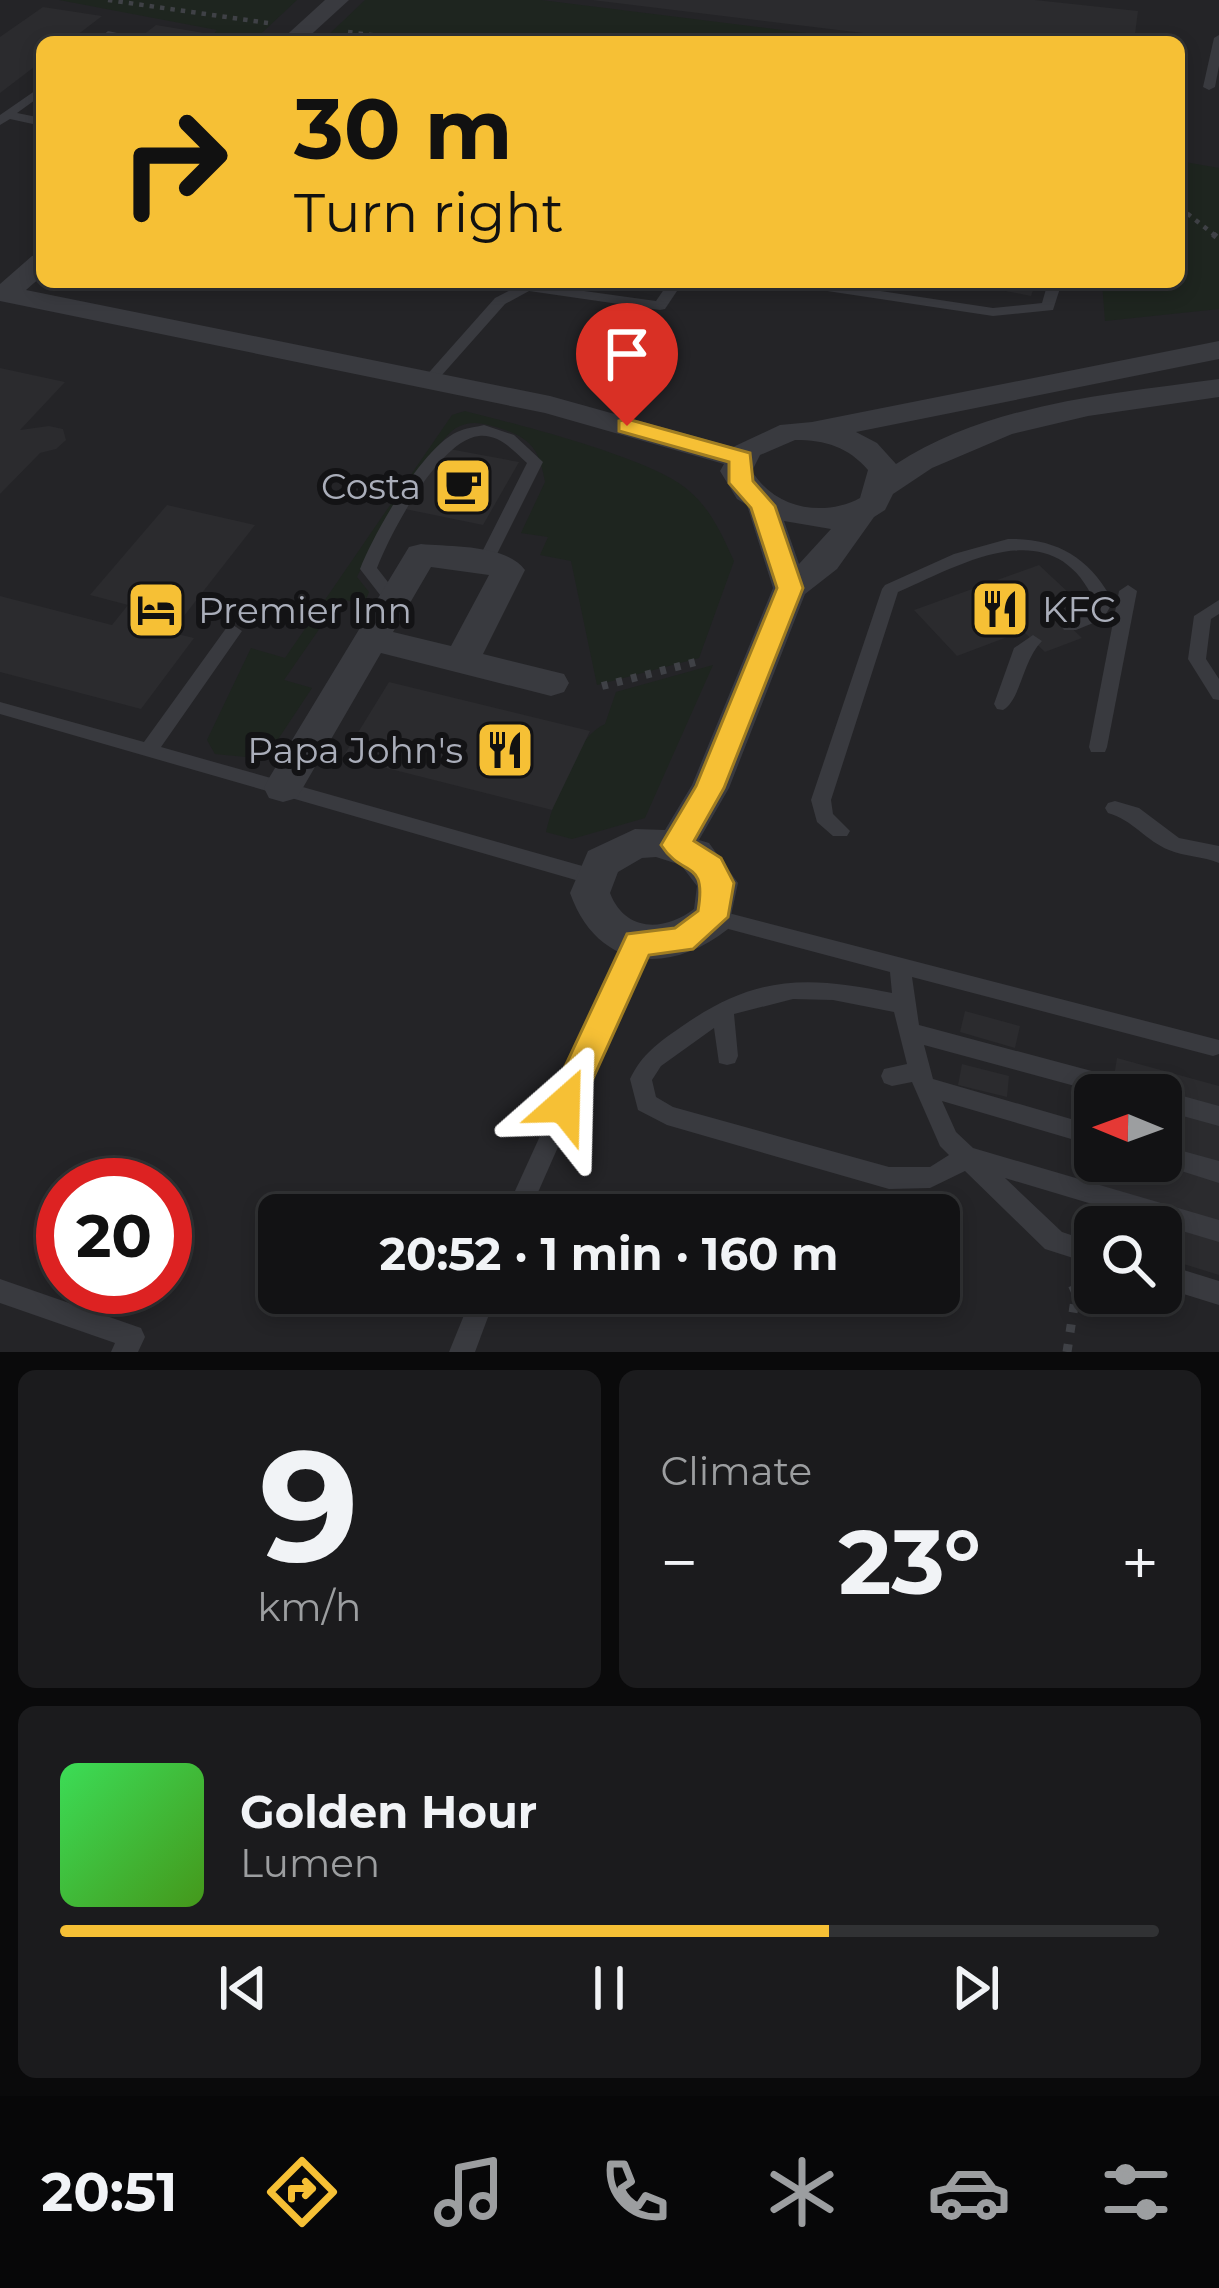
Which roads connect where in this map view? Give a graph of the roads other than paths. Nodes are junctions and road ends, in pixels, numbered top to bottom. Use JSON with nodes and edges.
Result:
{"nodes":[{"id":1,"x":338,"y":0,"type":"edge"},
{"id":2,"x":297,"y":36,"type":"edge"},
{"id":3,"x":1219,"y":38,"type":"edge"},
{"id":4,"x":1209,"y":87,"type":"dead end"},
{"id":5,"x":36,"y":93,"type":"edge"},
{"id":6,"x":4,"y":118,"type":"edge"},
{"id":7,"x":36,"y":121,"type":"edge"},
{"id":8,"x":36,"y":267,"type":"edge"},
{"id":9,"x":503,"y":288,"type":"edge"},
{"id":10,"x":526,"y":288,"type":"edge"},
{"id":11,"x":550,"y":288,"type":"edge"},
{"id":12,"x":672,"y":288,"type":"edge"},
{"id":13,"x":834,"y":288,"type":"edge"},
{"id":14,"x":1053,"y":288,"type":"edge"},
{"id":15,"x":3,"y":293,"type":"edge"},
{"id":16,"x":512,"y":295,"type":"junction"},
{"id":17,"x":1219,"y":350,"type":"edge"},
{"id":18,"x":429,"y":381,"type":"junction"},
{"id":19,"x":1219,"y":388,"type":"edge"},
{"id":20,"x":814,"y":430,"type":"junction"},
{"id":21,"x":741,"y":458,"type":"junction"},
{"id":22,"x":873,"y":498,"type":"junction"},
{"id":23,"x":763,"y":506,"type":"junction"},
{"id":24,"x":485,"y":562,"type":"junction"},
{"id":25,"x":790,"y":588,"type":"junction"},
{"id":26,"x":1128,"y":591,"type":"dead end"},
{"id":27,"x":393,"y":600,"type":"junction"},
{"id":28,"x":1219,"y":606,"type":"edge"},
{"id":29,"x":1070,"y":626,"type":"dead end"},
{"id":30,"x":233,"y":631,"type":"dead end"},
{"id":31,"x":372,"y":638,"type":"junction"},
{"id":32,"x":1033,"y":641,"type":"dead end"},
{"id":33,"x":462,"y":660,"type":"junction"},
{"id":34,"x":551,"y":682,"type":"dead end"},
{"id":35,"x":1219,"y":694,"type":"edge"},
{"id":36,"x":1003,"y":704,"type":"dead end"},
{"id":37,"x":0,"y":708,"type":"edge"},
{"id":38,"x":1098,"y":747,"type":"dead end"},
{"id":39,"x":150,"y":748,"type":"junction"},
{"id":40,"x":283,"y":788,"type":"junction"},
{"id":41,"x":1115,"y":808,"type":"dead end"},
{"id":42,"x":840,"y":831,"type":"dead end"},
{"id":43,"x":676,"y":845,"type":"junction"},
{"id":44,"x":1219,"y":855,"type":"edge"},
{"id":45,"x":593,"y":877,"type":"junction"},
{"id":46,"x":712,"y":917,"type":"junction"},
{"id":47,"x":638,"y":943,"type":"junction"},
{"id":48,"x":900,"y":964,"type":"junction"},
{"id":49,"x":904,"y":1005,"type":"junction"},
{"id":50,"x":723,"y":1009,"type":"junction"},
{"id":51,"x":910,"y":1032,"type":"junction"},
{"id":52,"x":1217,"y":1047,"type":"edge"},
{"id":53,"x":728,"y":1056,"type":"dead end"},
{"id":54,"x":892,"y":1076,"type":"dead end"},
{"id":55,"x":1074,"y":1076,"type":"edge"},
{"id":56,"x":922,"y":1079,"type":"junction"},
{"id":57,"x":1182,"y":1106,"type":"edge"},
{"id":58,"x":1219,"y":1116,"type":"edge"},
{"id":59,"x":1074,"y":1129,"type":"edge"},
{"id":60,"x":965,"y":1156,"type":"junction"},
{"id":61,"x":1182,"y":1161,"type":"edge"},
{"id":62,"x":1219,"y":1172,"type":"edge"},
{"id":63,"x":525,"y":1194,"type":"edge"},
{"id":64,"x":1219,"y":1231,"type":"edge"},
{"id":65,"x":1074,"y":1247,"type":"edge"},
{"id":66,"x":1182,"y":1282,"type":"edge"},
{"id":67,"x":0,"y":1291,"type":"edge"},
{"id":68,"x":1219,"y":1293,"type":"edge"},
{"id":69,"x":477,"y":1314,"type":"edge"},
{"id":70,"x":124,"y":1352,"type":"edge"},
{"id":71,"x":462,"y":1352,"type":"edge"}],
"edges":[{"from":1,"to":2,"type":"street"},
{"from":3,"to":4,"type":"lane"},
{"from":5,"to":6,"type":"lane"},
{"from":6,"to":7,"type":"lane"},
{"from":8,"to":15,"type":"street"},
{"from":9,"to":16,"type":"lane"},
{"from":10,"to":16,"type":"lane"},
{"from":11,"to":12,"type":"lane"},
{"from":13,"to":14,"type":"lane"},
{"from":15,"to":18,"type":"street"},
{"from":16,"to":18,"type":"lane"},
{"from":17,"to":20,"type":"street"},
{"from":18,"to":21,"type":"street"},
{"from":19,"to":22,"type":"street"},
{"from":20,"to":21,"type":"street"},
{"from":20,"to":22,"type":"street"},
{"from":21,"to":23,"type":"street"},
{"from":22,"to":23,"type":"street"},
{"from":22,"to":25,"type":"street"},
{"from":23,"to":25,"type":"street"},
{"from":24,"to":27,"type":"street"},
{"from":24,"to":27,"type":"lane"},
{"from":24,"to":33,"type":"street"},
{"from":25,"to":43,"type":"street"},
{"from":26,"to":38,"type":"lane"},
{"from":27,"to":31,"type":"street"},
{"from":28,"to":35,"type":"lane"},
{"from":29,"to":42,"type":"lane"},
{"from":30,"to":39,"type":"lane"},
{"from":31,"to":33,"type":"street"},
{"from":31,"to":40,"type":"street"},
{"from":32,"to":36,"type":"lane"},
{"from":33,"to":34,"type":"street"},
{"from":37,"to":39,"type":"lane"},
{"from":39,"to":40,"type":"lane"},
{"from":40,"to":45,"type":"lane"},
{"from":41,"to":44,"type":"lane"},
{"from":43,"to":45,"type":"street"},
{"from":43,"to":46,"type":"street"},
{"from":45,"to":47,"type":"street"},
{"from":46,"to":47,"type":"street"},
{"from":46,"to":48,"type":"lane"},
{"from":47,"to":63,"type":"lane"},
{"from":48,"to":49,"type":"lane"},
{"from":48,"to":52,"type":"lane"},
{"from":49,"to":50,"type":"lane"},
{"from":49,"to":51,"type":"lane"},
{"from":50,"to":53,"type":"lane"},
{"from":50,"to":60,"type":"lane"},
{"from":51,"to":55,"type":"lane"},
{"from":51,"to":56,"type":"lane"},
{"from":54,"to":56,"type":"lane"},
{"from":56,"to":59,"type":"lane"},
{"from":56,"to":60,"type":"lane"},
{"from":57,"to":58,"type":"lane"},
{"from":60,"to":64,"type":"lane"},
{"from":60,"to":65,"type":"lane"},
{"from":61,"to":62,"type":"lane"},
{"from":66,"to":68,"type":"lane"},
{"from":67,"to":70,"type":"lane"},
{"from":69,"to":71,"type":"lane"}]}
